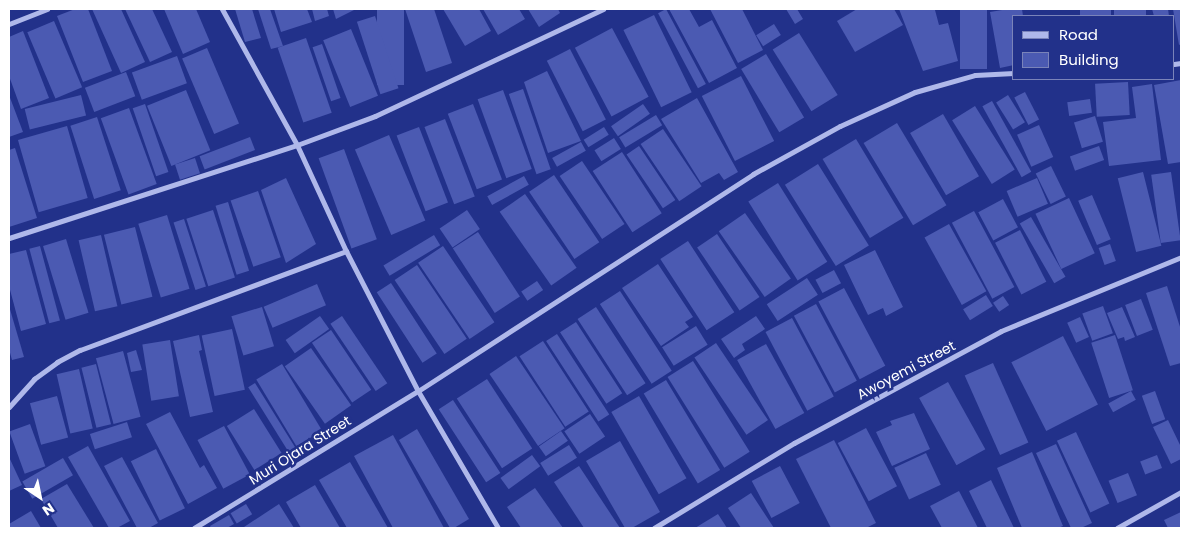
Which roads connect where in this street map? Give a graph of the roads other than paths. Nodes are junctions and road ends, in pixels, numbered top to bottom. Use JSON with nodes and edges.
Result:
{"nodes":[{"id":1,"x":47,"y":9,"type":"edge"},
{"id":2,"x":222,"y":9,"type":"edge"},
{"id":3,"x":602,"y":9,"type":"edge"},
{"id":4,"x":9,"y":24,"type":"edge"},
{"id":5,"x":1012,"y":73,"type":"edge"},
{"id":6,"x":297,"y":145,"type":"junction"},
{"id":7,"x":9,"y":238,"type":"edge"},
{"id":8,"x":346,"y":251,"type":"junction"},
{"id":9,"x":1181,"y":256,"type":"edge"},
{"id":10,"x":418,"y":391,"type":"junction"},
{"id":11,"x":9,"y":407,"type":"edge"},
{"id":12,"x":1181,"y":492,"type":"edge"},
{"id":13,"x":194,"y":528,"type":"edge"},
{"id":14,"x":498,"y":528,"type":"edge"},
{"id":15,"x":654,"y":528,"type":"edge"},
{"id":16,"x":1117,"y":528,"type":"edge"}],
"edges":[{"from":1,"to":4,"type":"street"},
{"from":2,"to":6,"type":"street"},
{"from":3,"to":6,"type":"street"},
{"from":5,"to":10,"type":"street","name":"Muri Ojara Street"},
{"from":6,"to":7,"type":"street"},
{"from":6,"to":8,"type":"street"},
{"from":8,"to":10,"type":"street"},
{"from":8,"to":11,"type":"street"},
{"from":9,"to":15,"type":"street","name":"Awoyemi Street"},
{"from":10,"to":13,"type":"street","name":"Muri Ojara Street"},
{"from":10,"to":14,"type":"street"},
{"from":12,"to":16,"type":"street"}]}
